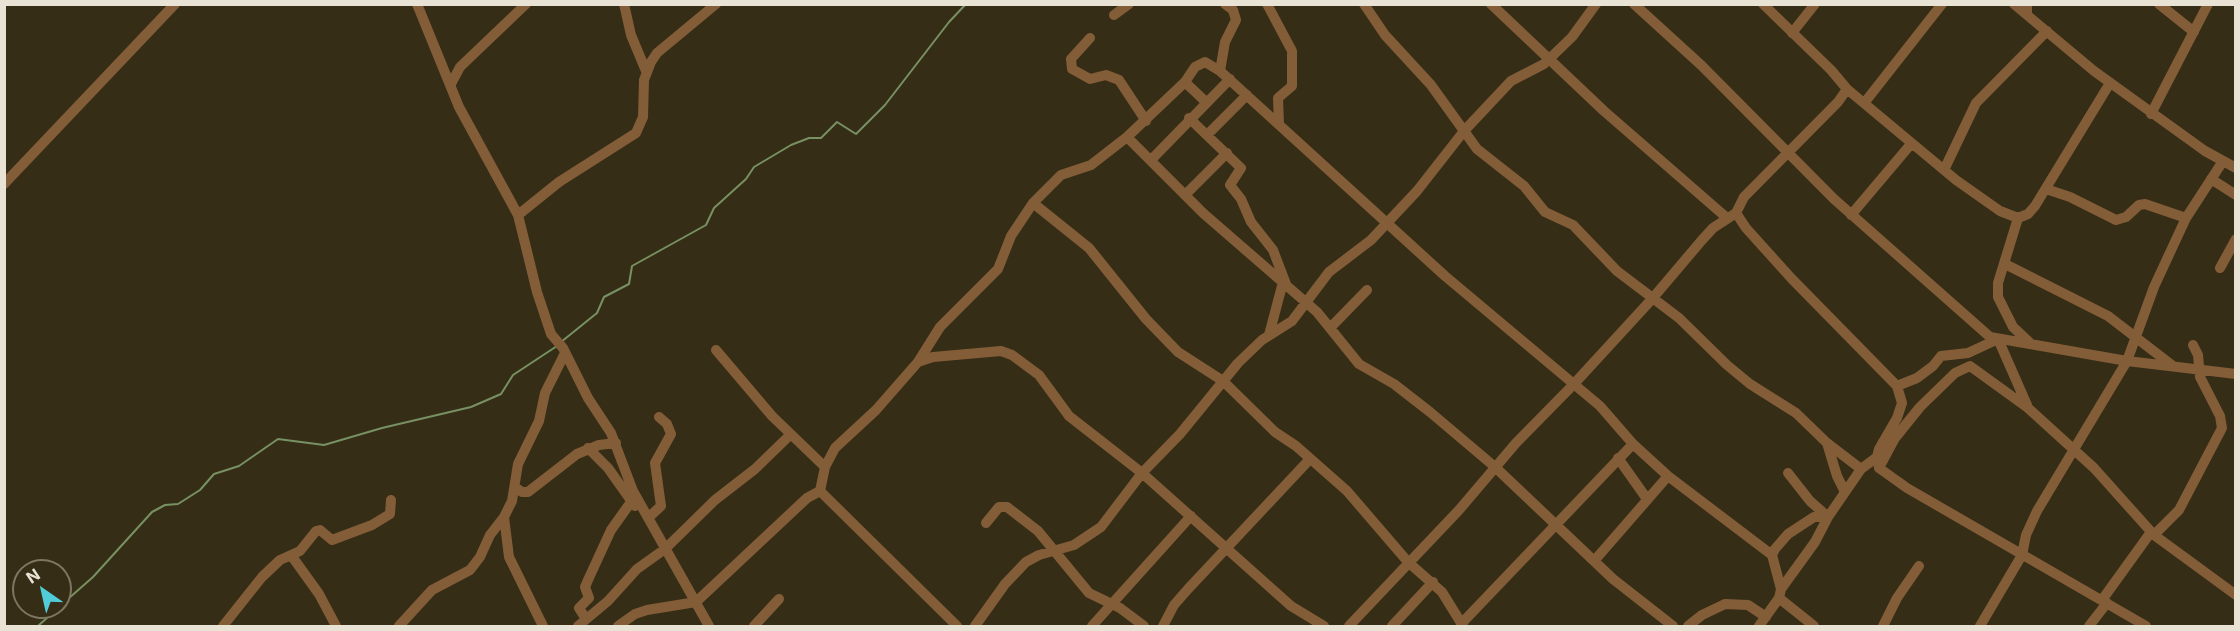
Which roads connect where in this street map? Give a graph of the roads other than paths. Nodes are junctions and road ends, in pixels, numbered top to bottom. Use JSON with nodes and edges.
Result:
{"nodes":[{"id":1,"x":175,"y":4,"type":"edge"},
{"id":2,"x":417,"y":4,"type":"edge"},
{"id":3,"x":526,"y":4,"type":"edge"},
{"id":4,"x":624,"y":4,"type":"edge"},
{"id":5,"x":716,"y":4,"type":"edge"},
{"id":6,"x":1130,"y":4,"type":"edge"},
{"id":7,"x":1225,"y":4,"type":"edge"},
{"id":8,"x":1267,"y":4,"type":"edge"},
{"id":9,"x":1364,"y":4,"type":"edge"},
{"id":10,"x":1491,"y":4,"type":"edge"},
{"id":11,"x":1596,"y":4,"type":"edge"},
{"id":12,"x":1634,"y":4,"type":"edge"},
{"id":13,"x":1763,"y":4,"type":"edge"},
{"id":14,"x":1815,"y":4,"type":"edge"},
{"id":15,"x":1942,"y":4,"type":"edge"},
{"id":16,"x":2014,"y":4,"type":"edge"},
{"id":17,"x":2159,"y":4,"type":"edge"},
{"id":18,"x":2208,"y":4,"type":"edge"},
{"id":19,"x":2027,"y":10,"type":"edge"},
{"id":20,"x":1114,"y":15,"type":"dead end"},
{"id":21,"x":2173,"y":16,"type":"junction"},
{"id":22,"x":2201,"y":18,"type":"junction"},
{"id":23,"x":2047,"y":31,"type":"junction"},
{"id":24,"x":2194,"y":32,"type":"junction"},
{"id":25,"x":1792,"y":33,"type":"junction"},
{"id":26,"x":1090,"y":38,"type":"dead end"},
{"id":27,"x":1549,"y":59,"type":"junction"},
{"id":28,"x":460,"y":67,"type":"junction"},
{"id":29,"x":443,"y":68,"type":"junction"},
{"id":30,"x":646,"y":71,"type":"junction"},
{"id":31,"x":1220,"y":71,"type":"junction"},
{"id":32,"x":1230,"y":79,"type":"junction"},
{"id":33,"x":1185,"y":82,"type":"junction"},
{"id":34,"x":2109,"y":83,"type":"junction"},
{"id":35,"x":451,"y":84,"type":"junction"},
{"id":36,"x":1847,"y":89,"type":"junction"},
{"id":37,"x":1247,"y":95,"type":"junction"},
{"id":38,"x":1205,"y":101,"type":"junction"},
{"id":39,"x":1864,"y":102,"type":"junction"},
{"id":40,"x":2151,"y":114,"type":"junction"},
{"id":41,"x":1189,"y":118,"type":"junction"},
{"id":42,"x":1146,"y":121,"type":"junction"},
{"id":43,"x":1279,"y":124,"type":"junction"},
{"id":44,"x":1464,"y":131,"type":"junction"},
{"id":45,"x":1207,"y":135,"type":"junction"},
{"id":46,"x":1128,"y":137,"type":"junction"},
{"id":47,"x":1911,"y":144,"type":"junction"},
{"id":48,"x":1787,"y":151,"type":"junction"},
{"id":49,"x":1227,"y":153,"type":"junction"},
{"id":50,"x":1151,"y":160,"type":"junction"},
{"id":51,"x":2223,"y":161,"type":"junction"},
{"id":52,"x":2235,"y":168,"type":"edge"},
{"id":53,"x":1944,"y":170,"type":"junction"},
{"id":54,"x":2211,"y":179,"type":"junction"},
{"id":55,"x":4,"y":184,"type":"edge"},
{"id":56,"x":2046,"y":189,"type":"junction"},
{"id":57,"x":1185,"y":195,"type":"junction"},
{"id":58,"x":2235,"y":195,"type":"edge"},
{"id":59,"x":1033,"y":203,"type":"junction"},
{"id":60,"x":518,"y":215,"type":"junction"},
{"id":61,"x":1851,"y":215,"type":"junction"},
{"id":62,"x":1731,"y":216,"type":"junction"},
{"id":63,"x":2018,"y":218,"type":"junction"},
{"id":64,"x":2186,"y":218,"type":"junction"},
{"id":65,"x":1386,"y":222,"type":"junction"},
{"id":66,"x":2235,"y":238,"type":"edge"},
{"id":67,"x":2005,"y":264,"type":"junction"},
{"id":68,"x":2220,"y":268,"type":"dead end"},
{"id":69,"x":1284,"y":283,"type":"junction"},
{"id":70,"x":1367,"y":290,"type":"dead end"},
{"id":71,"x":1652,"y":299,"type":"junction"},
{"id":72,"x":1306,"y":301,"type":"junction"},
{"id":73,"x":1331,"y":327,"type":"junction"},
{"id":74,"x":1269,"y":335,"type":"junction"},
{"id":75,"x":2134,"y":335,"type":"junction"},
{"id":76,"x":1998,"y":339,"type":"junction"},
{"id":77,"x":2029,"y":342,"type":"junction"},
{"id":78,"x":2193,"y":345,"type":"dead end"},
{"id":79,"x":561,"y":347,"type":"junction"},
{"id":80,"x":716,"y":350,"type":"dead end"},
{"id":81,"x":2127,"y":361,"type":"junction"},
{"id":82,"x":918,"y":362,"type":"junction"},
{"id":83,"x":2174,"y":367,"type":"junction"},
{"id":84,"x":2200,"y":370,"type":"junction"},
{"id":85,"x":2235,"y":374,"type":"edge"},
{"id":86,"x":1223,"y":381,"type":"junction"},
{"id":87,"x":1573,"y":386,"type":"junction"},
{"id":88,"x":1898,"y":386,"type":"junction"},
{"id":89,"x":2028,"y":408,"type":"junction"},
{"id":90,"x":659,"y":417,"type":"dead end"},
{"id":91,"x":790,"y":435,"type":"junction"},
{"id":92,"x":616,"y":443,"type":"junction"},
{"id":93,"x":1827,"y":443,"type":"junction"},
{"id":94,"x":1633,"y":444,"type":"junction"},
{"id":95,"x":588,"y":448,"type":"junction"},
{"id":96,"x":2073,"y":449,"type":"junction"},
{"id":97,"x":1618,"y":458,"type":"junction"},
{"id":98,"x":1310,"y":459,"type":"junction"},
{"id":99,"x":1878,"y":462,"type":"junction"},
{"id":100,"x":825,"y":467,"type":"junction"},
{"id":101,"x":1495,"y":467,"type":"junction"},
{"id":102,"x":1860,"y":469,"type":"junction"},
{"id":103,"x":1788,"y":472,"type":"dead end"},
{"id":104,"x":1142,"y":473,"type":"junction"},
{"id":105,"x":1668,"y":476,"type":"junction"},
{"id":106,"x":515,"y":487,"type":"junction"},
{"id":107,"x":1844,"y":490,"type":"junction"},
{"id":108,"x":820,"y":491,"type":"junction"},
{"id":109,"x":1647,"y":499,"type":"junction"},
{"id":110,"x":391,"y":500,"type":"dead end"},
{"id":111,"x":631,"y":502,"type":"junction"},
{"id":112,"x":646,"y":515,"type":"junction"},
{"id":113,"x":1191,"y":516,"type":"junction"},
{"id":114,"x":504,"y":517,"type":"junction"},
{"id":115,"x":1828,"y":517,"type":"junction"},
{"id":116,"x":986,"y":523,"type":"dead end"},
{"id":117,"x":1554,"y":523,"type":"junction"},
{"id":118,"x":2153,"y":534,"type":"junction"},
{"id":119,"x":665,"y":549,"type":"junction"},
{"id":120,"x":1226,"y":549,"type":"junction"},
{"id":121,"x":1057,"y":551,"type":"junction"},
{"id":122,"x":291,"y":555,"type":"junction"},
{"id":123,"x":1772,"y":555,"type":"junction"},
{"id":124,"x":2022,"y":555,"type":"junction"},
{"id":125,"x":1594,"y":561,"type":"junction"},
{"id":126,"x":1408,"y":562,"type":"junction"},
{"id":127,"x":1919,"y":566,"type":"dead end"},
{"id":128,"x":1433,"y":582,"type":"junction"},
{"id":129,"x":1780,"y":593,"type":"junction"},
{"id":130,"x":2235,"y":595,"type":"edge"},
{"id":131,"x":779,"y":599,"type":"dead end"},
{"id":132,"x":696,"y":602,"type":"junction"},
{"id":133,"x":2105,"y":602,"type":"junction"},
{"id":134,"x":1112,"y":604,"type":"junction"},
{"id":135,"x":1766,"y":617,"type":"junction"},
{"id":136,"x":582,"y":623,"type":"edge"},
{"id":137,"x":1462,"y":625,"type":"edge"},
{"id":138,"x":224,"y":626,"type":"edge"},
{"id":139,"x":336,"y":627,"type":"edge"},
{"id":140,"x":399,"y":627,"type":"edge"},
{"id":141,"x":543,"y":627,"type":"edge"},
{"id":142,"x":618,"y":627,"type":"edge"},
{"id":143,"x":709,"y":627,"type":"edge"},
{"id":144,"x":754,"y":627,"type":"edge"},
{"id":145,"x":957,"y":627,"type":"edge"},
{"id":146,"x":975,"y":627,"type":"edge"},
{"id":147,"x":1092,"y":627,"type":"edge"},
{"id":148,"x":1144,"y":627,"type":"edge"},
{"id":149,"x":1163,"y":627,"type":"edge"},
{"id":150,"x":1324,"y":627,"type":"edge"},
{"id":151,"x":1348,"y":627,"type":"edge"},
{"id":152,"x":1392,"y":627,"type":"edge"},
{"id":153,"x":1673,"y":627,"type":"edge"},
{"id":154,"x":1688,"y":627,"type":"edge"},
{"id":155,"x":1759,"y":627,"type":"edge"},
{"id":156,"x":1814,"y":627,"type":"edge"},
{"id":157,"x":1883,"y":627,"type":"edge"},
{"id":158,"x":1980,"y":627,"type":"edge"},
{"id":159,"x":2089,"y":627,"type":"edge"},
{"id":160,"x":2146,"y":627,"type":"edge"}],
"edges":[{"from":1,"to":55,"type":"street"},
{"from":2,"to":29,"type":"street"},
{"from":3,"to":28,"type":"street"},
{"from":4,"to":30,"type":"street"},
{"from":5,"to":30,"type":"street"},
{"from":6,"to":20,"type":"street"},
{"from":7,"to":31,"type":"street"},
{"from":8,"to":43,"type":"street"},
{"from":9,"to":44,"type":"street"},
{"from":10,"to":27,"type":"street"},
{"from":11,"to":27,"type":"street"},
{"from":12,"to":48,"type":"street"},
{"from":13,"to":25,"type":"street"},
{"from":14,"to":25,"type":"street"},
{"from":15,"to":39,"type":"street"},
{"from":16,"to":19,"type":"street"},
{"from":17,"to":21,"type":"street"},
{"from":18,"to":22,"type":"street"},
{"from":19,"to":23,"type":"street"},
{"from":21,"to":22,"type":"street"},
{"from":21,"to":24,"type":"street"},
{"from":22,"to":24,"type":"street"},
{"from":23,"to":34,"type":"street"},
{"from":23,"to":53,"type":"street"},
{"from":24,"to":40,"type":"street"},
{"from":25,"to":36,"type":"street"},
{"from":26,"to":42,"type":"street"},
{"from":27,"to":44,"type":"street"},
{"from":27,"to":62,"type":"street"},
{"from":28,"to":29,"type":"street"},
{"from":28,"to":35,"type":"street"},
{"from":29,"to":35,"type":"street"},
{"from":30,"to":60,"type":"street"},
{"from":31,"to":32,"type":"street"},
{"from":31,"to":33,"type":"street"},
{"from":32,"to":37,"type":"street"},
{"from":32,"to":38,"type":"street"},
{"from":33,"to":38,"type":"street"},
{"from":33,"to":42,"type":"street"},
{"from":34,"to":40,"type":"street"},
{"from":34,"to":56,"type":"street"},
{"from":35,"to":60,"type":"street"},
{"from":36,"to":39,"type":"street"},
{"from":36,"to":48,"type":"street"},
{"from":37,"to":43,"type":"street"},
{"from":37,"to":45,"type":"street"},
{"from":38,"to":41,"type":"street"},
{"from":39,"to":47,"type":"street"},
{"from":40,"to":51,"type":"street"},
{"from":41,"to":45,"type":"street"},
{"from":41,"to":50,"type":"street"},
{"from":42,"to":46,"type":"street"},
{"from":43,"to":65,"type":"street"},
{"from":44,"to":65,"type":"street"},
{"from":44,"to":71,"type":"street"},
{"from":45,"to":49,"type":"street"},
{"from":46,"to":50,"type":"street"},
{"from":46,"to":59,"type":"street"},
{"from":47,"to":53,"type":"street"},
{"from":47,"to":61,"type":"street"},
{"from":48,"to":61,"type":"street"},
{"from":48,"to":62,"type":"street"},
{"from":49,"to":57,"type":"street"},
{"from":49,"to":69,"type":"street"},
{"from":50,"to":57,"type":"street"},
{"from":51,"to":52,"type":"street"},
{"from":51,"to":54,"type":"street"},
{"from":53,"to":63,"type":"street"},
{"from":54,"to":58,"type":"street"},
{"from":54,"to":64,"type":"street"},
{"from":56,"to":63,"type":"street"},
{"from":56,"to":64,"type":"street"},
{"from":57,"to":69,"type":"street"},
{"from":59,"to":82,"type":"street"},
{"from":59,"to":86,"type":"street"},
{"from":60,"to":79,"type":"street"},
{"from":61,"to":76,"type":"street"},
{"from":62,"to":71,"type":"street"},
{"from":62,"to":88,"type":"street"},
{"from":63,"to":67,"type":"street"},
{"from":64,"to":75,"type":"street"},
{"from":65,"to":72,"type":"street"},
{"from":65,"to":87,"type":"street"},
{"from":66,"to":68,"type":"street"},
{"from":67,"to":75,"type":"street"},
{"from":67,"to":77,"type":"street"},
{"from":69,"to":72,"type":"street"},
{"from":69,"to":74,"type":"street"},
{"from":70,"to":73,"type":"street"},
{"from":71,"to":87,"type":"street"},
{"from":71,"to":93,"type":"street"},
{"from":72,"to":73,"type":"street"},
{"from":72,"to":74,"type":"street"},
{"from":73,"to":101,"type":"street"},
{"from":74,"to":86,"type":"street"},
{"from":75,"to":81,"type":"street"},
{"from":75,"to":83,"type":"street"},
{"from":76,"to":77,"type":"street"},
{"from":76,"to":88,"type":"street"},
{"from":76,"to":89,"type":"street"},
{"from":77,"to":81,"type":"street"},
{"from":78,"to":84,"type":"street"},
{"from":79,"to":92,"type":"street"},
{"from":79,"to":106,"type":"street"},
{"from":80,"to":91,"type":"street"},
{"from":81,"to":83,"type":"street"},
{"from":81,"to":96,"type":"street"},
{"from":82,"to":100,"type":"street"},
{"from":82,"to":104,"type":"street"},
{"from":83,"to":84,"type":"street"},
{"from":84,"to":85,"type":"street"},
{"from":84,"to":118,"type":"street"},
{"from":86,"to":98,"type":"street"},
{"from":86,"to":104,"type":"street"},
{"from":87,"to":94,"type":"street"},
{"from":87,"to":101,"type":"street"},
{"from":88,"to":99,"type":"street"},
{"from":89,"to":96,"type":"street"},
{"from":89,"to":99,"type":"street"},
{"from":90,"to":112,"type":"street"},
{"from":91,"to":100,"type":"street"},
{"from":91,"to":119,"type":"street"},
{"from":92,"to":95,"type":"street"},
{"from":92,"to":112,"type":"street"},
{"from":93,"to":102,"type":"street"},
{"from":93,"to":107,"type":"street"},
{"from":94,"to":97,"type":"street"},
{"from":94,"to":105,"type":"street"},
{"from":95,"to":106,"type":"street"},
{"from":95,"to":111,"type":"street"},
{"from":96,"to":118,"type":"street"},
{"from":96,"to":124,"type":"street"},
{"from":97,"to":109,"type":"street"},
{"from":97,"to":117,"type":"street"},
{"from":98,"to":120,"type":"street"},
{"from":98,"to":126,"type":"street"},
{"from":99,"to":102,"type":"street"},
{"from":99,"to":124,"type":"street"},
{"from":100,"to":108,"type":"street"},
{"from":101,"to":117,"type":"street"},
{"from":101,"to":126,"type":"street"},
{"from":102,"to":107,"type":"street"},
{"from":103,"to":115,"type":"street"},
{"from":104,"to":113,"type":"street"},
{"from":104,"to":121,"type":"street"},
{"from":105,"to":109,"type":"street"},
{"from":105,"to":123,"type":"street"},
{"from":106,"to":114,"type":"street"},
{"from":107,"to":115,"type":"street"},
{"from":108,"to":132,"type":"street"},
{"from":108,"to":145,"type":"street"},
{"from":109,"to":125,"type":"street"},
{"from":110,"to":122,"type":"street"},
{"from":111,"to":112,"type":"street"},
{"from":111,"to":136,"type":"street"},
{"from":112,"to":119,"type":"street"},
{"from":113,"to":120,"type":"street"},
{"from":113,"to":134,"type":"street"},
{"from":114,"to":140,"type":"street"},
{"from":114,"to":141,"type":"street"},
{"from":115,"to":123,"type":"street"},
{"from":115,"to":129,"type":"street"},
{"from":116,"to":121,"type":"street"},
{"from":117,"to":125,"type":"street"},
{"from":117,"to":137,"type":"street"},
{"from":118,"to":130,"type":"street"},
{"from":118,"to":133,"type":"street"},
{"from":119,"to":132,"type":"street"},
{"from":119,"to":136,"type":"street"},
{"from":120,"to":149,"type":"street"},
{"from":120,"to":150,"type":"street"},
{"from":121,"to":134,"type":"street"},
{"from":121,"to":146,"type":"street"},
{"from":122,"to":138,"type":"street"},
{"from":122,"to":139,"type":"street"},
{"from":123,"to":129,"type":"street"},
{"from":124,"to":133,"type":"street"},
{"from":124,"to":158,"type":"street"},
{"from":125,"to":153,"type":"street"},
{"from":126,"to":128,"type":"street"},
{"from":126,"to":151,"type":"street"},
{"from":127,"to":157,"type":"street"},
{"from":128,"to":137,"type":"street"},
{"from":128,"to":152,"type":"street"},
{"from":129,"to":135,"type":"street"},
{"from":129,"to":156,"type":"street"},
{"from":131,"to":144,"type":"street"},
{"from":132,"to":142,"type":"street"},
{"from":132,"to":143,"type":"street"},
{"from":133,"to":159,"type":"street"},
{"from":133,"to":160,"type":"street"},
{"from":134,"to":147,"type":"street"},
{"from":134,"to":148,"type":"street"},
{"from":135,"to":154,"type":"street"},
{"from":135,"to":155,"type":"street"}]}
